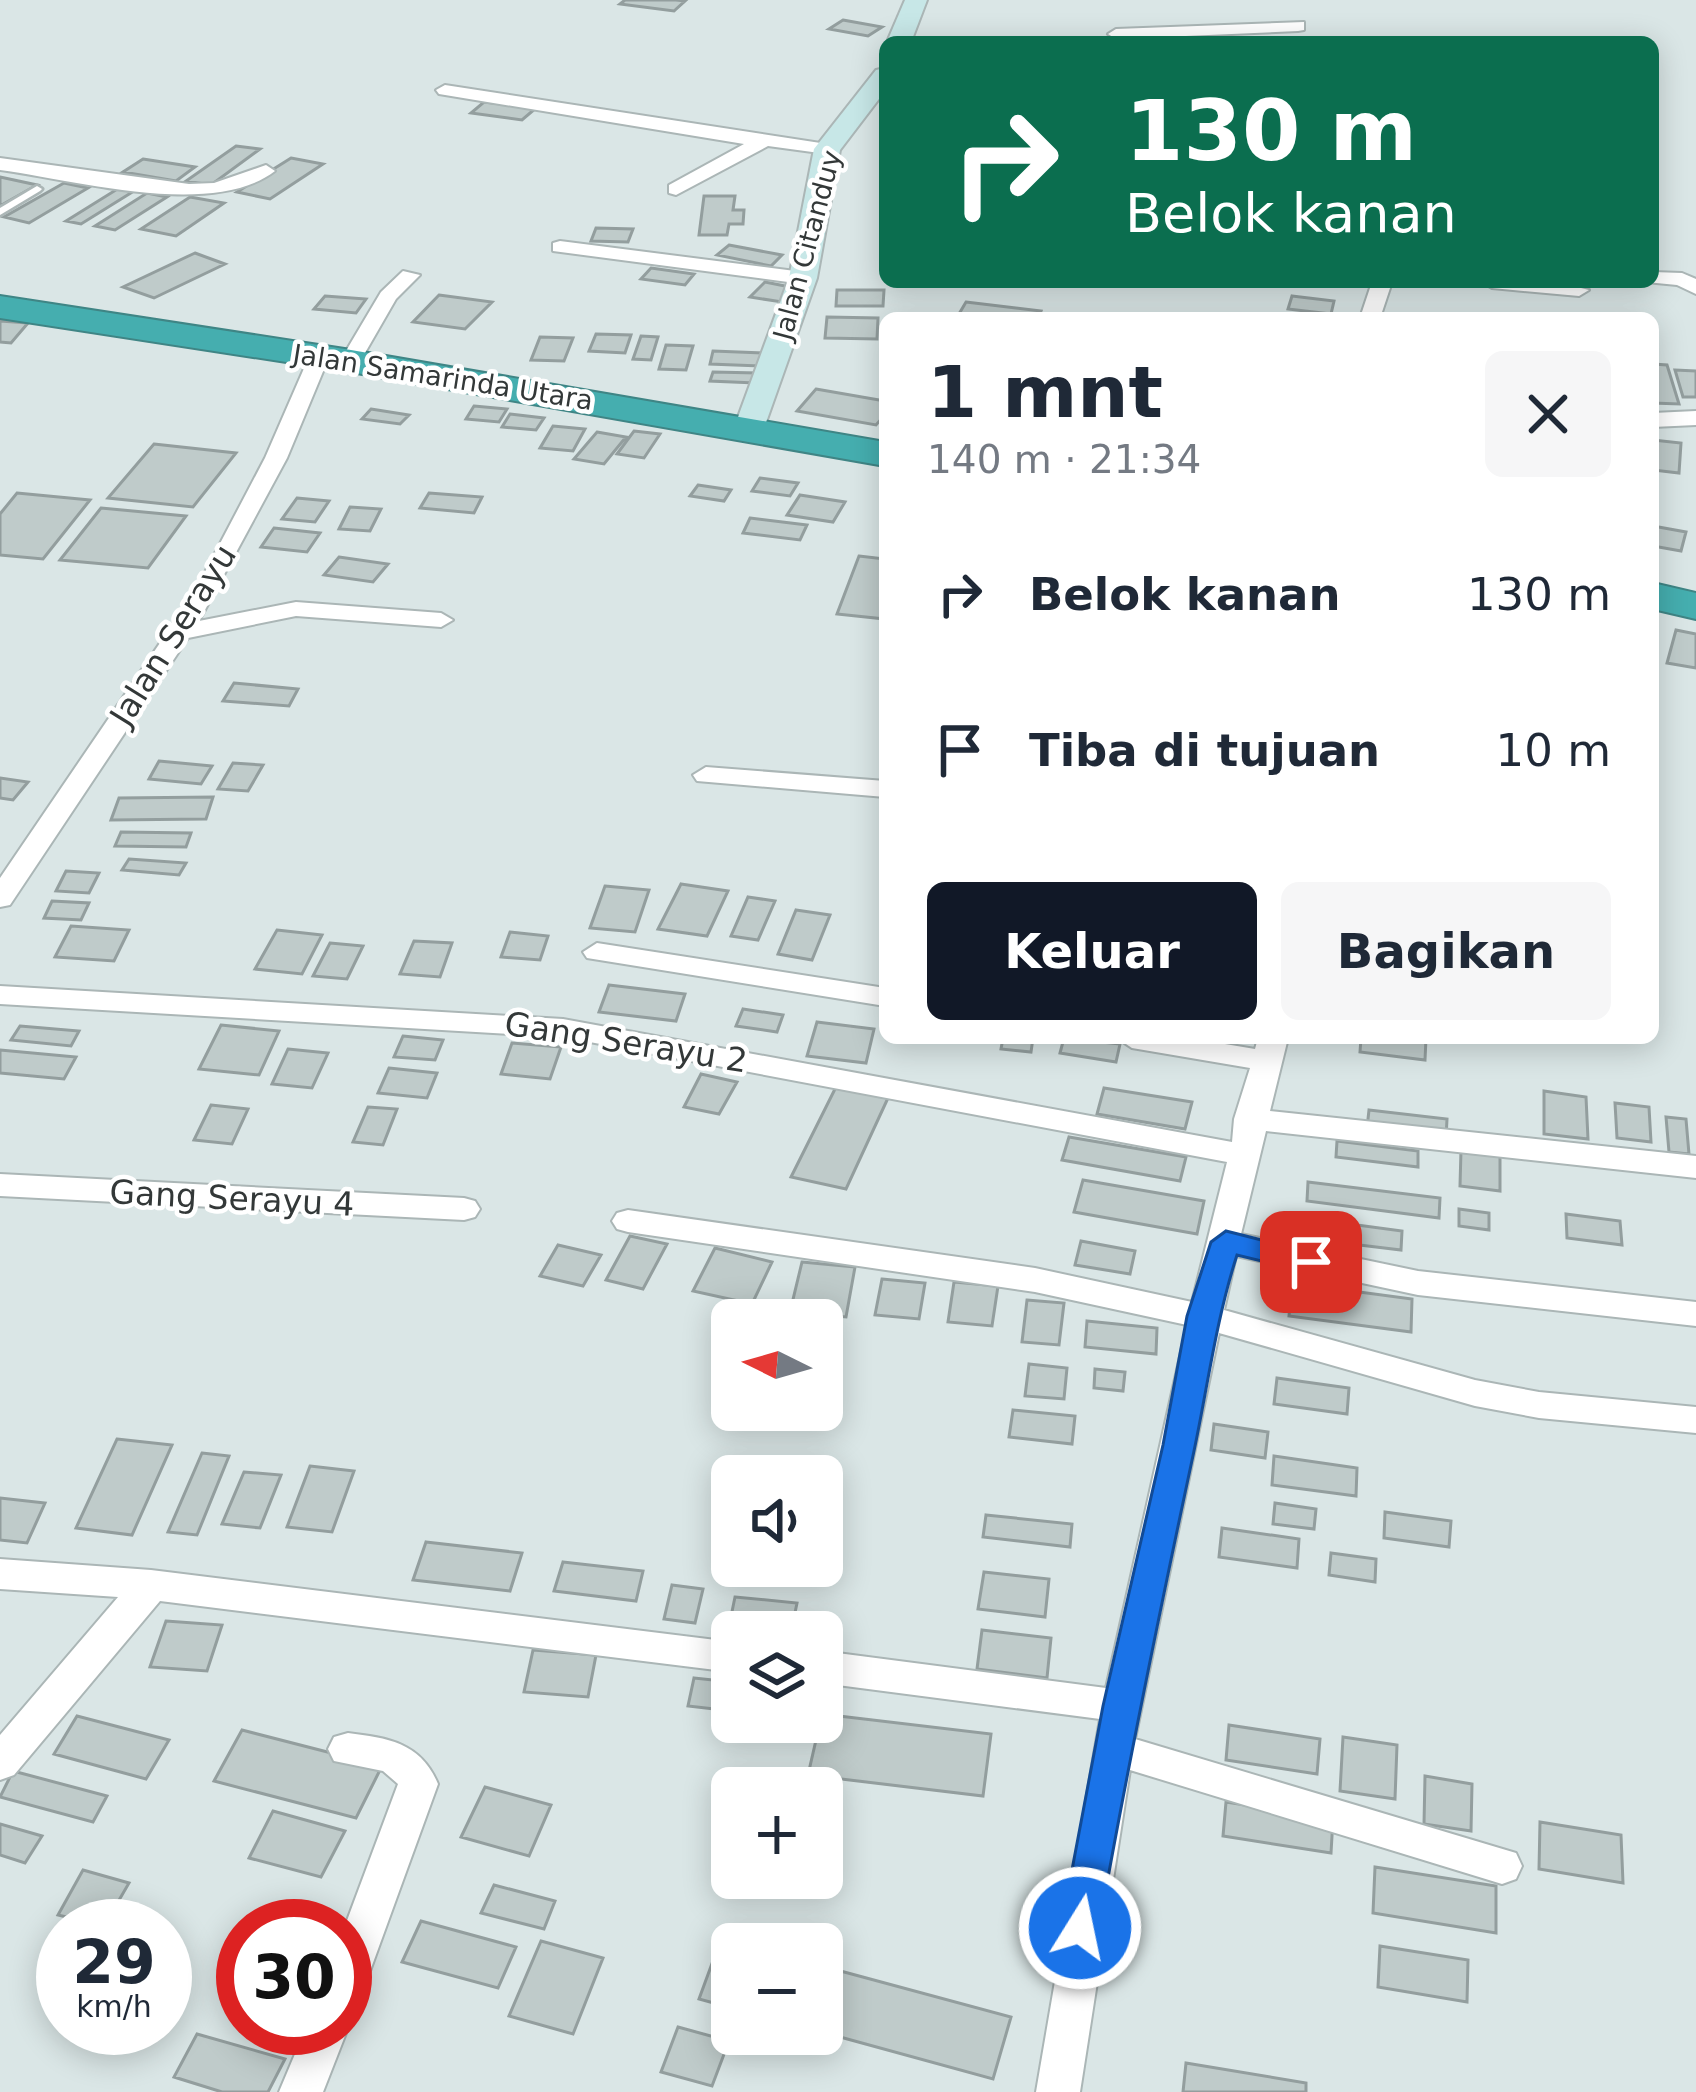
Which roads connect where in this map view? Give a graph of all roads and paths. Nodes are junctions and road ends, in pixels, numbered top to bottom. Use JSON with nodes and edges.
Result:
{"nodes":[{"id":1,"x":916,"y":0,"type":"edge"},
{"id":2,"x":1284,"y":0,"type":"edge"},
{"id":3,"x":1116,"y":34,"type":"dead end"},
{"id":4,"x":1302,"y":34,"type":"edge"},
{"id":5,"x":901,"y":36,"type":"edge"},
{"id":6,"x":879,"y":82,"type":"edge"},
{"id":7,"x":445,"y":90,"type":"dead end"},
{"id":8,"x":758,"y":141,"type":"junction"},
{"id":9,"x":827,"y":149,"type":"junction"},
{"id":10,"x":0,"y":164,"type":"edge"},
{"id":11,"x":266,"y":171,"type":"dead end"},
{"id":12,"x":37,"y":189,"type":"dead end"},
{"id":13,"x":676,"y":190,"type":"dead end"},
{"id":14,"x":0,"y":212,"type":"edge"},
{"id":15,"x":560,"y":248,"type":"dead end"},
{"id":16,"x":410,"y":275,"type":"dead end"},
{"id":17,"x":803,"y":278,"type":"junction"},
{"id":18,"x":1659,"y":278,"type":"edge"},
{"id":19,"x":1557,"y":288,"type":"edge"},
{"id":20,"x":1696,"y":288,"type":"edge"},
{"id":21,"x":1579,"y":290,"type":"dead end"},
{"id":22,"x":0,"y":308,"type":"edge"},
{"id":23,"x":335,"y":359,"type":"junction"},
{"id":24,"x":1696,"y":418,"type":"edge"},
{"id":25,"x":1659,"y":420,"type":"edge"},
{"id":26,"x":749,"y":428,"type":"junction"},
{"id":27,"x":879,"y":453,"type":"edge"},
{"id":28,"x":1659,"y":597,"type":"edge"},
{"id":29,"x":1696,"y":606,"type":"edge"},
{"id":30,"x":441,"y":620,"type":"dead end"},
{"id":31,"x":178,"y":633,"type":"junction"},
{"id":32,"x":706,"y":775,"type":"dead end"},
{"id":33,"x":879,"y":789,"type":"edge"},
{"id":34,"x":0,"y":899,"type":"edge"},
{"id":35,"x":597,"y":952,"type":"dead end"},
{"id":36,"x":0,"y":995,"type":"edge"},
{"id":37,"x":879,"y":996,"type":"edge"},
{"id":38,"x":1207,"y":1044,"type":"edge"},
{"id":39,"x":1270,"y":1049,"type":"edge"},
{"id":40,"x":1247,"y":1137,"type":"junction"},
{"id":41,"x":1696,"y":1167,"type":"edge"},
{"id":42,"x":0,"y":1185,"type":"edge"},
{"id":43,"x":464,"y":1209,"type":"dead end"},
{"id":44,"x":628,"y":1220,"type":"dead end"},
{"id":45,"x":1226,"y":1242,"type":"junction"},
{"id":46,"x":1696,"y":1314,"type":"edge"},
{"id":47,"x":1202,"y":1316,"type":"junction"},
{"id":48,"x":1696,"y":1420,"type":"edge"},
{"id":49,"x":0,"y":1574,"type":"edge"},
{"id":50,"x":151,"y":1585,"type":"junction"},
{"id":51,"x":711,"y":1654,"type":"edge"},
{"id":52,"x":843,"y":1670,"type":"edge"},
{"id":53,"x":1120,"y":1706,"type":"junction"},
{"id":54,"x":1112,"y":1748,"type":"junction"},
{"id":55,"x":348,"y":1749,"type":"dead end"},
{"id":56,"x":0,"y":1763,"type":"edge"},
{"id":57,"x":1502,"y":1866,"type":"dead end"},
{"id":58,"x":372,"y":1914,"type":"edge"},
{"id":59,"x":316,"y":2055,"type":"edge"},
{"id":60,"x":301,"y":2092,"type":"edge"},
{"id":61,"x":1058,"y":2092,"type":"edge"}],
"edges":[{"from":1,"to":5,"type":"street"},
{"from":2,"to":4,"type":"street"},
{"from":3,"to":4,"type":"street"},
{"from":6,"to":9,"type":"street","name":"Jalan Citanduy"},
{"from":7,"to":8,"type":"street"},
{"from":8,"to":9,"type":"street"},
{"from":8,"to":13,"type":"street"},
{"from":9,"to":17,"type":"street","name":"Jalan Citanduy"},
{"from":10,"to":11,"type":"street"},
{"from":12,"to":14,"type":"lane"},
{"from":15,"to":17,"type":"street"},
{"from":16,"to":23,"type":"street","name":"Jalan Serayu"},
{"from":17,"to":26,"type":"street","name":"Jalan Citanduy"},
{"from":18,"to":20,"type":"street"},
{"from":19,"to":21,"type":"street"},
{"from":22,"to":23,"type":"highway","name":"Jalan Samarinda Utara"},
{"from":23,"to":26,"type":"highway","name":"Jalan Samarinda Utara"},
{"from":23,"to":31,"type":"street","name":"Jalan Serayu"},
{"from":24,"to":25,"type":"street"},
{"from":26,"to":27,"type":"highway","name":"Jalan Samarinda Utara"},
{"from":28,"to":29,"type":"highway"},
{"from":30,"to":31,"type":"street"},
{"from":31,"to":34,"type":"street","name":"Jalan Serayu"},
{"from":32,"to":33,"type":"street"},
{"from":35,"to":37,"type":"street"},
{"from":36,"to":40,"type":"street","name":"Gang Serayu 2"},
{"from":38,"to":39,"type":"street"},
{"from":39,"to":40,"type":"street"},
{"from":40,"to":41,"type":"street","name":"Gang Serayu 2"},
{"from":40,"to":45,"type":"street"},
{"from":42,"to":43,"type":"street","name":"Gang Serayu 4"},
{"from":44,"to":47,"type":"street"},
{"from":45,"to":46,"type":"street"},
{"from":45,"to":47,"type":"street"},
{"from":47,"to":48,"type":"street"},
{"from":47,"to":53,"type":"street"},
{"from":49,"to":50,"type":"street"},
{"from":50,"to":51,"type":"street"},
{"from":50,"to":56,"type":"street"},
{"from":52,"to":53,"type":"street"},
{"from":53,"to":54,"type":"street"},
{"from":54,"to":57,"type":"street"},
{"from":54,"to":61,"type":"street"},
{"from":55,"to":58,"type":"street"},
{"from":59,"to":60,"type":"street"}]}
